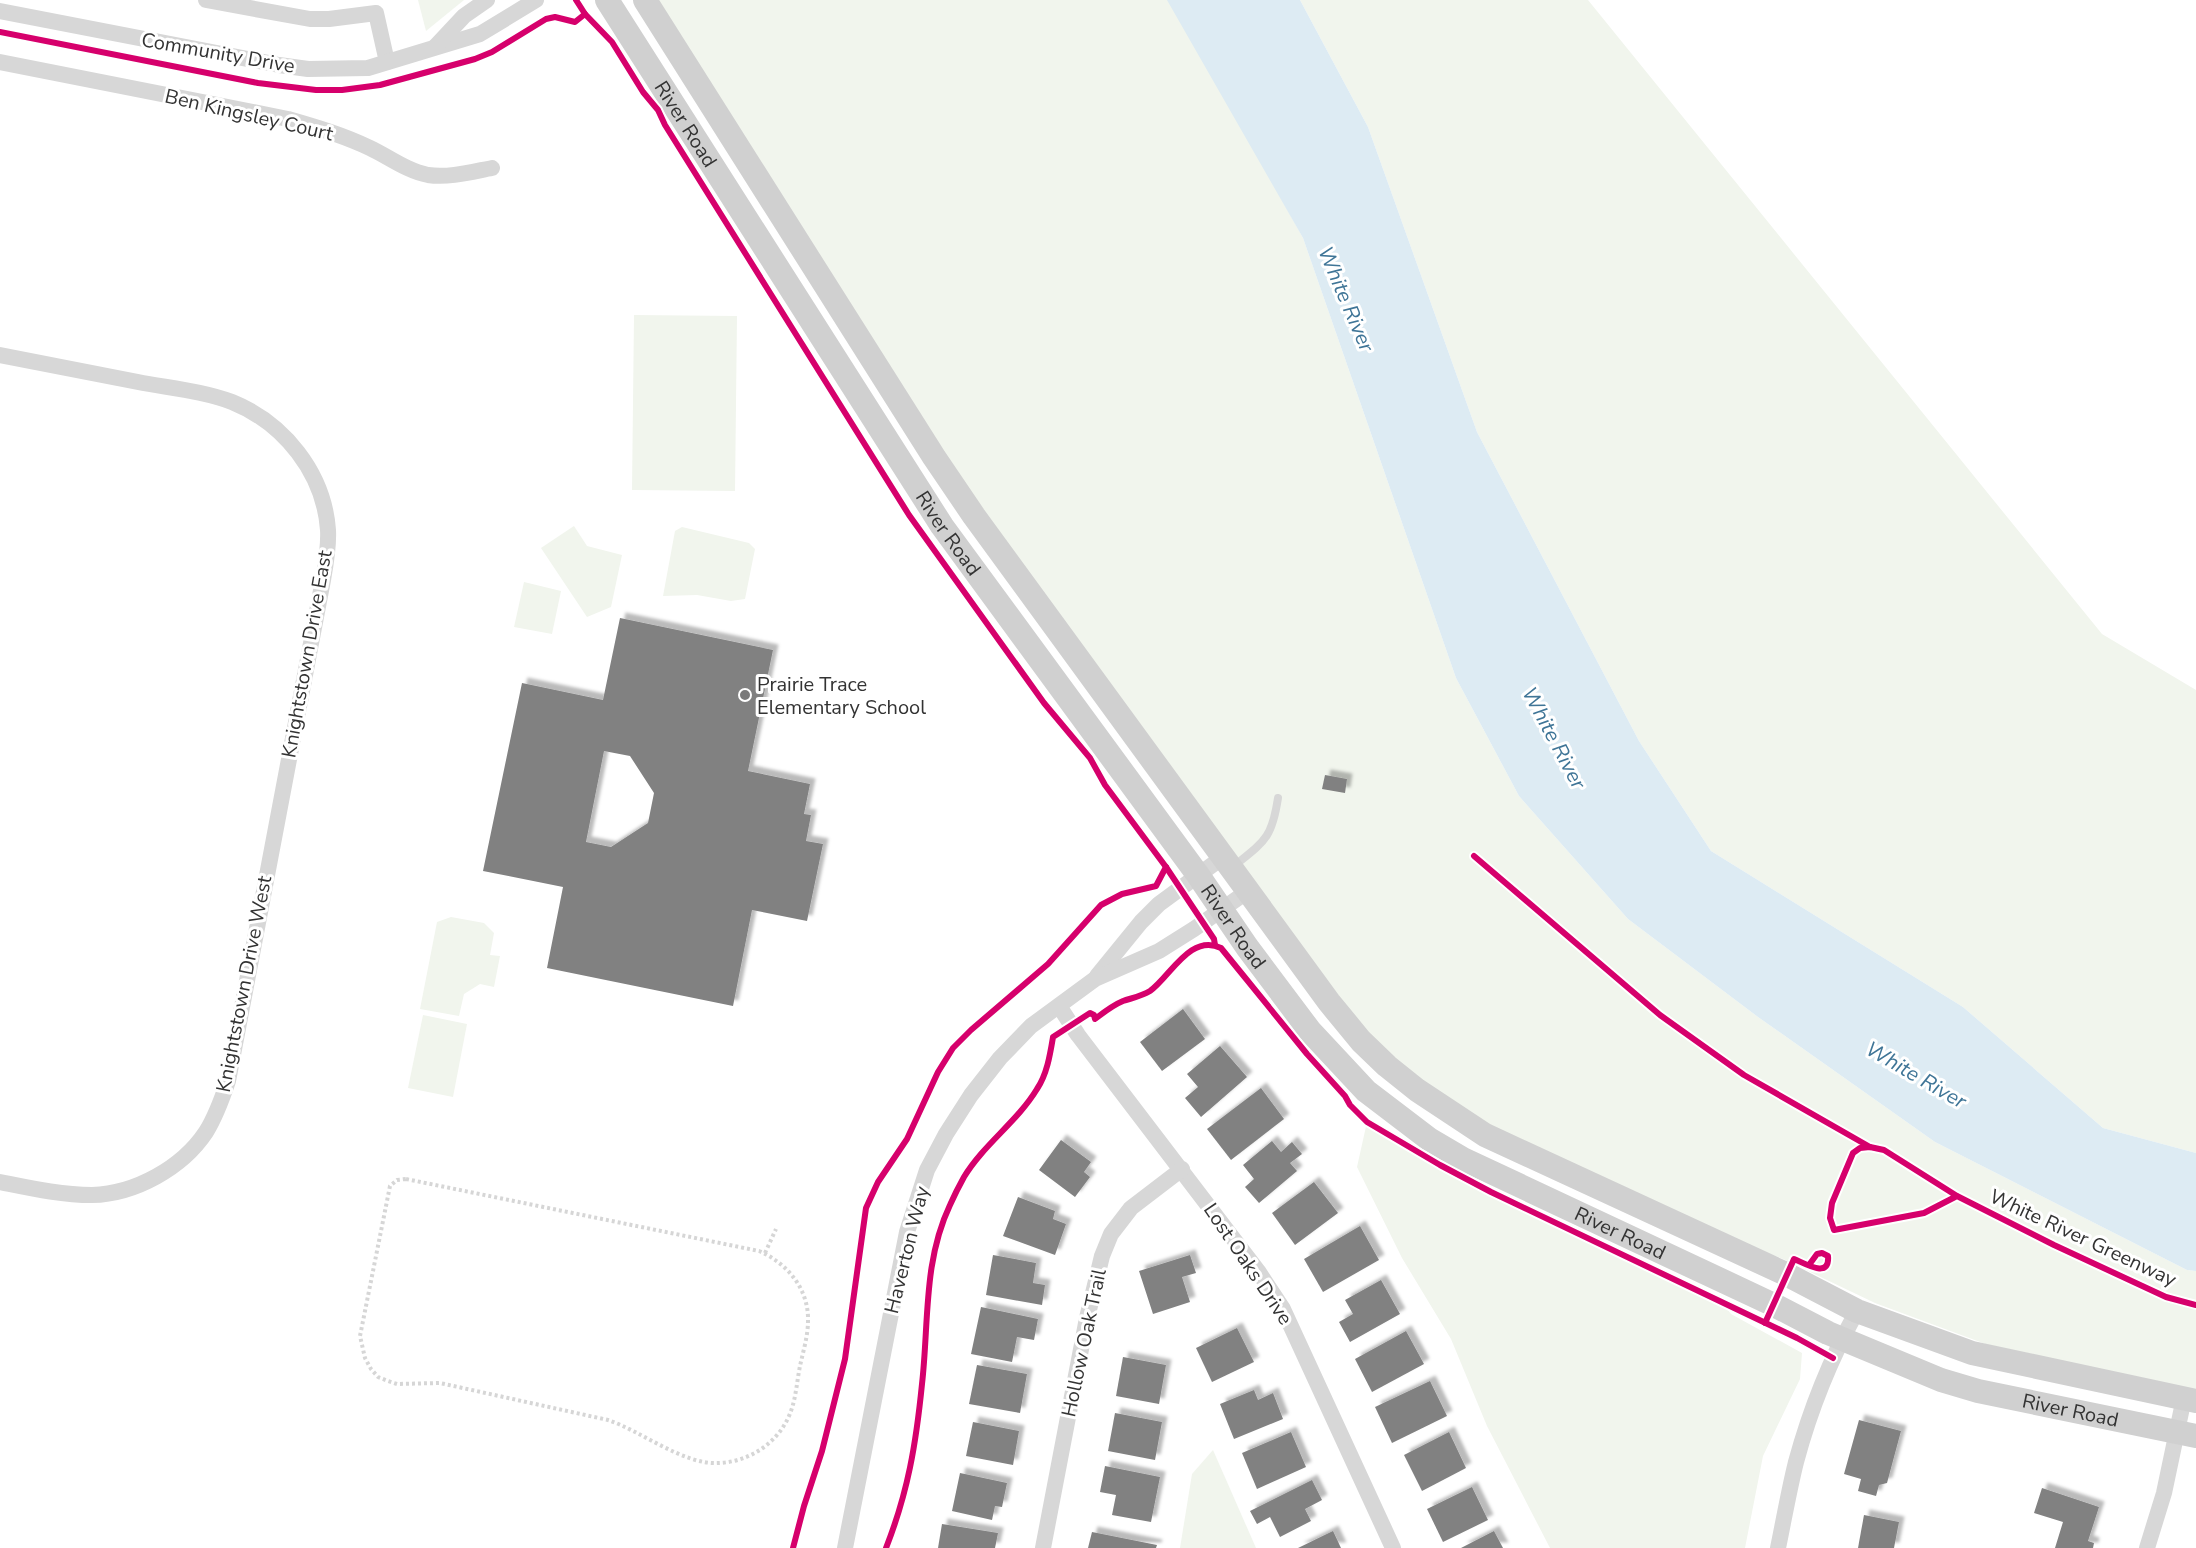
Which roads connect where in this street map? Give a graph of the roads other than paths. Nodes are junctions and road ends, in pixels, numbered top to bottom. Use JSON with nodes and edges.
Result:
{"nodes":[{"id":1,"x":206,"y":0,"type":"edge"},
{"id":2,"x":487,"y":0,"type":"edge"},
{"id":3,"x":536,"y":0,"type":"edge"},
{"id":4,"x":607,"y":0,"type":"edge"},
{"id":5,"x":645,"y":0,"type":"edge"},
{"id":6,"x":0,"y":11,"type":"edge"},
{"id":7,"x":435,"y":46,"type":"junction"},
{"id":8,"x":0,"y":62,"type":"edge"},
{"id":9,"x":387,"y":62,"type":"junction"},
{"id":10,"x":492,"y":168,"type":"dead end"},
{"id":11,"x":0,"y":355,"type":"edge"},
{"id":12,"x":1278,"y":798,"type":"dead end"},
{"id":13,"x":276,"y":821,"type":"joint"},
{"id":14,"x":1227,"y":863,"type":"junction"},
{"id":15,"x":1198,"y":875,"type":"junction"},
{"id":16,"x":1248,"y":891,"type":"junction"},
{"id":17,"x":1221,"y":911,"type":"junction"},
{"id":18,"x":1095,"y":979,"type":"junction"},
{"id":19,"x":1059,"y":1006,"type":"junction"},
{"id":20,"x":1182,"y":1168,"type":"junction"},
{"id":21,"x":0,"y":1182,"type":"edge"},
{"id":22,"x":1857,"y":1311,"type":"junction"},
{"id":23,"x":1842,"y":1339,"type":"junction"},
{"id":24,"x":2190,"y":1400,"type":"edge"},
{"id":25,"x":2187,"y":1434,"type":"edge"},
{"id":26,"x":845,"y":1548,"type":"edge"},
{"id":27,"x":1043,"y":1548,"type":"edge"},
{"id":28,"x":1393,"y":1548,"type":"edge"},
{"id":29,"x":1778,"y":1548,"type":"edge"},
{"id":30,"x":2147,"y":1548,"type":"edge"}],
"edges":[{"from":1,"to":9,"type":"street"},
{"from":2,"to":7,"type":"street","name":"Community Drive"},
{"from":3,"to":7,"type":"street","name":"Community Drive"},
{"from":4,"to":15,"type":"main road","name":"River Road"},
{"from":5,"to":14,"type":"main road","name":"River Road"},
{"from":6,"to":9,"type":"street","name":"Community Drive"},
{"from":7,"to":9,"type":"street","name":"Community Drive"},
{"from":8,"to":10,"type":"street","name":"Ben Kingsley Court"},
{"from":11,"to":13,"type":"street","name":"Knightstown Drive East"},
{"from":12,"to":14,"type":"lane"},
{"from":13,"to":21,"type":"street","name":"Knightstown Drive West"},
{"from":14,"to":15,"type":"street","name":"Haverton Way"},
{"from":14,"to":16,"type":"main road","name":"River Road"},
{"from":15,"to":17,"type":"main road","name":"River Road"},
{"from":15,"to":18,"type":"street","name":"Haverton Way"},
{"from":16,"to":17,"type":"street","name":"Haverton Way"},
{"from":16,"to":22,"type":"main road","name":"River Road"},
{"from":17,"to":18,"type":"street","name":"Haverton Way"},
{"from":17,"to":23,"type":"main road","name":"River Road"},
{"from":18,"to":19,"type":"street","name":"Haverton Way"},
{"from":19,"to":20,"type":"street","name":"Lost Oaks Drive"},
{"from":19,"to":26,"type":"street","name":"Haverton Way"},
{"from":20,"to":27,"type":"street","name":"Hollow Oak Trail"},
{"from":20,"to":28,"type":"street","name":"Lost Oaks Drive"},
{"from":22,"to":23,"type":"street"},
{"from":22,"to":24,"type":"main road","name":"River Road"},
{"from":23,"to":25,"type":"main road","name":"River Road"},
{"from":23,"to":29,"type":"street"},
{"from":24,"to":25,"type":"street"},
{"from":25,"to":30,"type":"street"}]}
